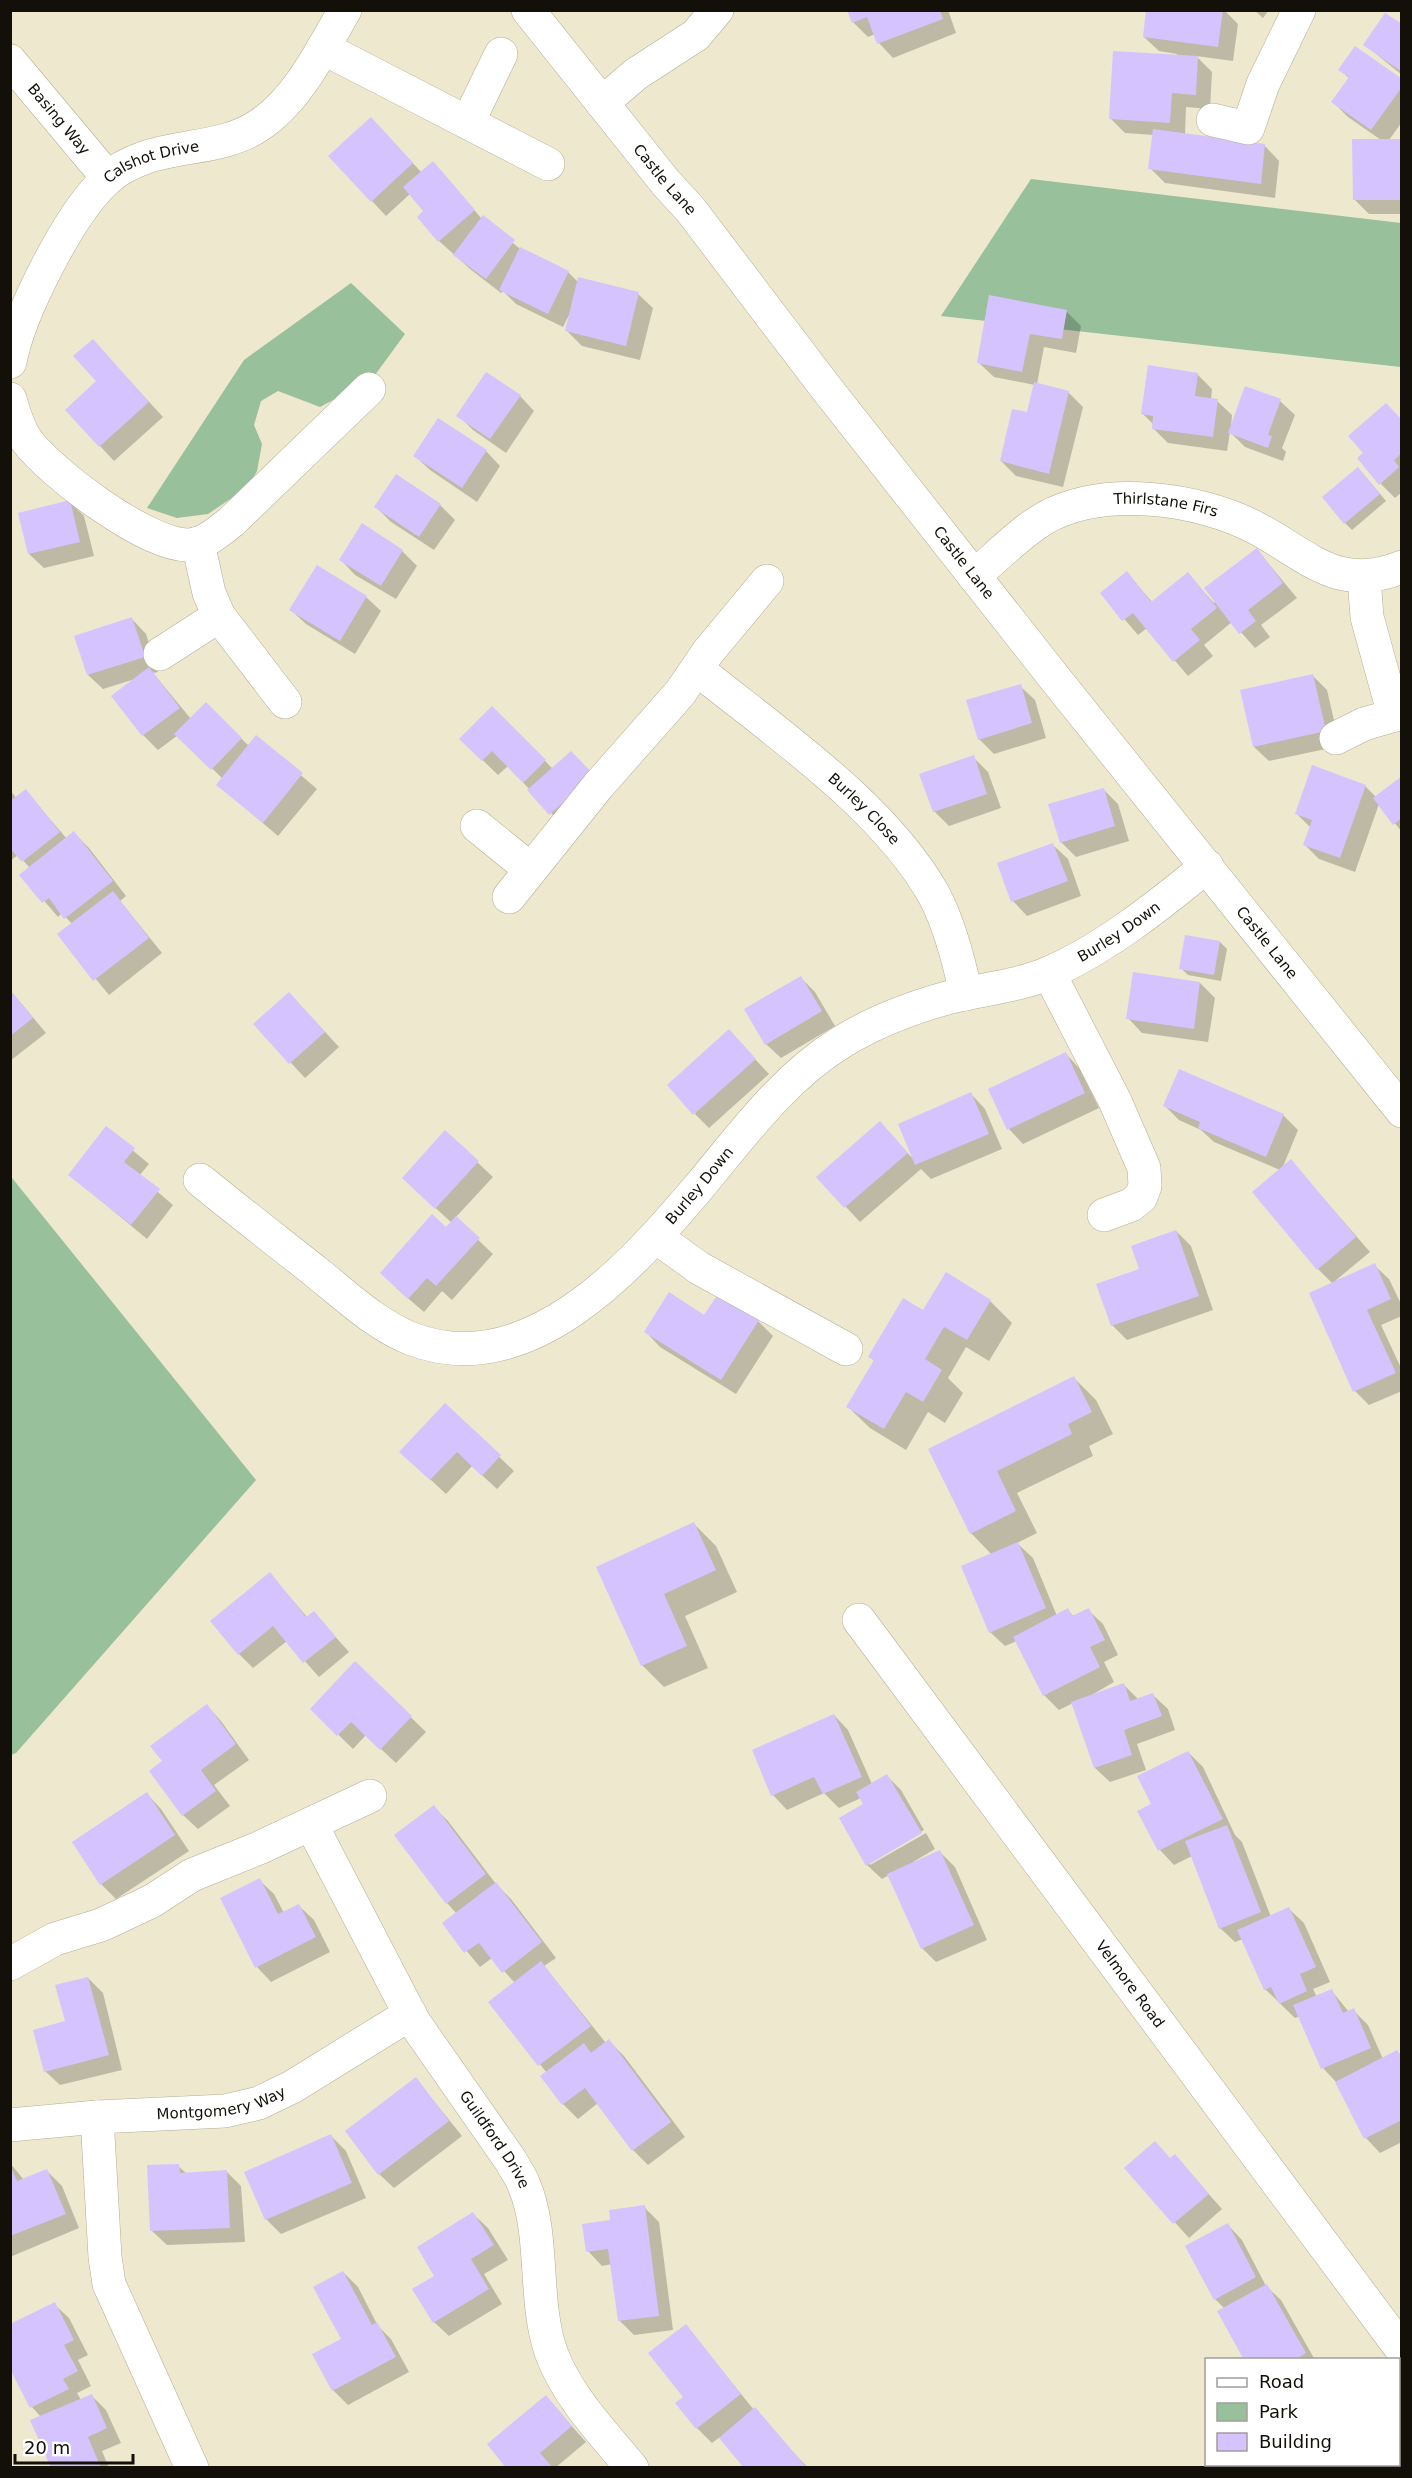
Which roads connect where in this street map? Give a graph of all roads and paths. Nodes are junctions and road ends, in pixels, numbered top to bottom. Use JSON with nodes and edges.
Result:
{"nodes":[{"id":1,"x":345,"y":10,"type":"edge"},
{"id":2,"x":528,"y":10,"type":"edge"},
{"id":3,"x":717,"y":10,"type":"edge"},
{"id":4,"x":1299,"y":10,"type":"edge"},
{"id":5,"x":323,"y":48,"type":"junction"},
{"id":6,"x":501,"y":54,"type":"dead end"},
{"id":7,"x":10,"y":61,"type":"edge"},
{"id":8,"x":602,"y":103,"type":"junction"},
{"id":9,"x":1213,"y":120,"type":"dead end"},
{"id":10,"x":468,"y":122,"type":"junction"},
{"id":11,"x":548,"y":164,"type":"dead end"},
{"id":12,"x":108,"y":178,"type":"junction"},
{"id":13,"x":10,"y":362,"type":"edge"},
{"id":14,"x":369,"y":389,"type":"dead end"},
{"id":15,"x":14,"y":420,"type":"edge"},
{"id":16,"x":198,"y":543,"type":"junction"},
{"id":17,"x":1401,"y":567,"type":"edge"},
{"id":18,"x":974,"y":576,"type":"junction"},
{"id":19,"x":1364,"y":578,"type":"junction"},
{"id":20,"x":767,"y":581,"type":"dead end"},
{"id":21,"x":219,"y":616,"type":"junction"},
{"id":22,"x":160,"y":654,"type":"dead end"},
{"id":23,"x":697,"y":669,"type":"junction"},
{"id":24,"x":285,"y":702,"type":"dead end"},
{"id":25,"x":1398,"y":714,"type":"edge"},
{"id":26,"x":1336,"y":738,"type":"dead end"},
{"id":27,"x":477,"y":826,"type":"dead end"},
{"id":28,"x":1207,"y":866,"type":"junction"},
{"id":29,"x":530,"y":869,"type":"junction"},
{"id":30,"x":508,"y":897,"type":"dead end"},
{"id":31,"x":1049,"y":973,"type":"junction"},
{"id":32,"x":966,"y":994,"type":"junction"},
{"id":33,"x":1401,"y":1111,"type":"edge"},
{"id":34,"x":200,"y":1180,"type":"dead end"},
{"id":35,"x":1104,"y":1215,"type":"dead end"},
{"id":36,"x":656,"y":1237,"type":"junction"},
{"id":37,"x":846,"y":1349,"type":"dead end"},
{"id":38,"x":859,"y":1620,"type":"dead end"},
{"id":39,"x":370,"y":1796,"type":"dead end"},
{"id":40,"x":311,"y":1824,"type":"junction"},
{"id":41,"x":10,"y":1964,"type":"edge"},
{"id":42,"x":410,"y":2014,"type":"junction"},
{"id":43,"x":97,"y":2117,"type":"junction"},
{"id":44,"x":10,"y":2125,"type":"edge"},
{"id":45,"x":1401,"y":2350,"type":"edge"},
{"id":46,"x":192,"y":2468,"type":"edge"},
{"id":47,"x":632,"y":2468,"type":"edge"}],
"edges":[{"from":1,"to":5,"type":"street","name":"Calshot Drive"},
{"from":2,"to":8,"type":"street","name":"Castle Lane"},
{"from":3,"to":8,"type":"street"},
{"from":4,"to":9,"type":"street"},
{"from":5,"to":10,"type":"street"},
{"from":5,"to":12,"type":"street","name":"Calshot Drive"},
{"from":6,"to":10,"type":"street"},
{"from":7,"to":12,"type":"street","name":"Basing Way"},
{"from":8,"to":18,"type":"street","name":"Castle Lane"},
{"from":10,"to":11,"type":"street"},
{"from":12,"to":13,"type":"street","name":"Calshot Drive"},
{"from":14,"to":16,"type":"street"},
{"from":15,"to":16,"type":"street"},
{"from":16,"to":21,"type":"street"},
{"from":17,"to":19,"type":"street"},
{"from":18,"to":19,"type":"street","name":"Thirlstane Firs"},
{"from":18,"to":28,"type":"street","name":"Castle Lane"},
{"from":19,"to":25,"type":"street"},
{"from":20,"to":23,"type":"street"},
{"from":21,"to":22,"type":"street"},
{"from":21,"to":24,"type":"street"},
{"from":23,"to":29,"type":"street"},
{"from":23,"to":32,"type":"street","name":"Burley Close"},
{"from":25,"to":26,"type":"street"},
{"from":27,"to":29,"type":"street"},
{"from":28,"to":31,"type":"street","name":"Burley Down"},
{"from":28,"to":33,"type":"street","name":"Castle Lane"},
{"from":29,"to":30,"type":"street"},
{"from":31,"to":32,"type":"street","name":"Burley Down"},
{"from":31,"to":35,"type":"street"},
{"from":32,"to":36,"type":"street","name":"Burley Down"},
{"from":34,"to":36,"type":"street","name":"Burley Down"},
{"from":36,"to":37,"type":"street"},
{"from":38,"to":45,"type":"street","name":"Velmore Road"},
{"from":39,"to":40,"type":"street"},
{"from":40,"to":41,"type":"street"},
{"from":40,"to":42,"type":"street","name":"Guildford Drive"},
{"from":42,"to":43,"type":"street","name":"Montgomery Way"},
{"from":42,"to":47,"type":"street","name":"Guildford Drive"},
{"from":43,"to":44,"type":"street","name":"Montgomery Way"},
{"from":43,"to":46,"type":"street"}]}
